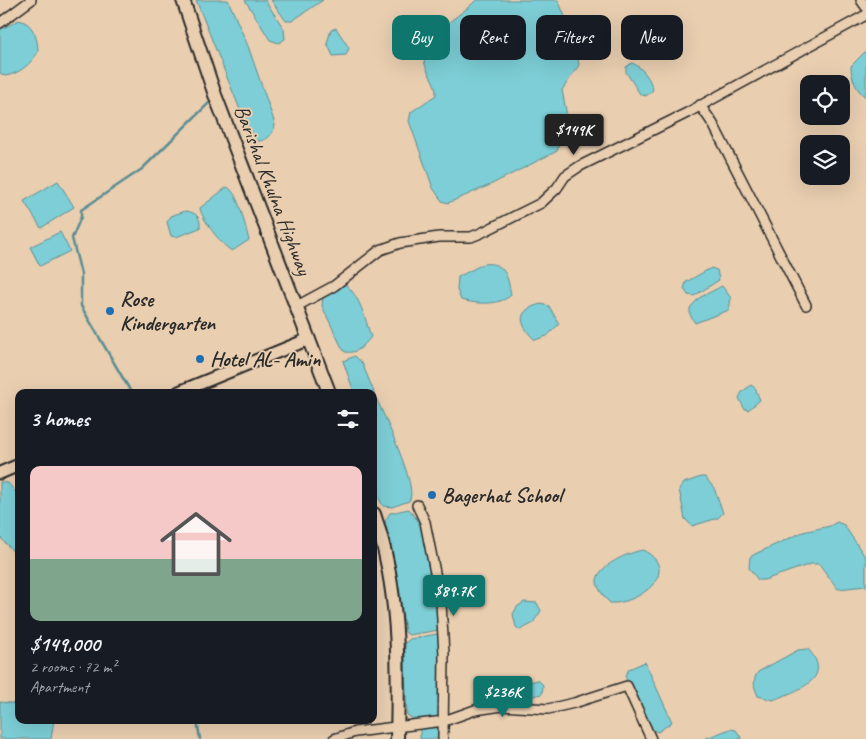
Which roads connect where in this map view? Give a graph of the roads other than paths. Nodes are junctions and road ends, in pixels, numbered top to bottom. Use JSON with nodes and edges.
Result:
{"nodes":[{"id":1,"x":31,"y":0,"type":"edge"},
{"id":2,"x":183,"y":0,"type":"edge"},
{"id":3,"x":861,"y":0,"type":"edge"},
{"id":4,"x":866,"y":7,"type":"edge"},
{"id":5,"x":866,"y":15,"type":"edge"},
{"id":6,"x":0,"y":23,"type":"edge"},
{"id":7,"x":700,"y":105,"type":"junction"},
{"id":8,"x":297,"y":306,"type":"junction"},
{"id":9,"x":806,"y":306,"type":"dead end"},
{"id":10,"x":309,"y":339,"type":"junction"},
{"id":11,"x":186,"y":389,"type":"edge"},
{"id":12,"x":328,"y":389,"type":"edge"},
{"id":13,"x":15,"y":467,"type":"edge"},
{"id":14,"x":0,"y":473,"type":"edge"},
{"id":15,"x":417,"y":505,"type":"dead end"},
{"id":16,"x":377,"y":525,"type":"edge"},
{"id":17,"x":444,"y":721,"type":"junction"},
{"id":18,"x":397,"y":733,"type":"edge"},
{"id":19,"x":334,"y":739,"type":"edge"},
{"id":20,"x":444,"y":739,"type":"edge"},
{"id":21,"x":650,"y":739,"type":"edge"}],
"edges":[{"from":1,"to":6,"type":"street"},
{"from":2,"to":8,"type":"highway","name":"Barishal Khulna Highway"},
{"from":3,"to":4,"type":"street"},
{"from":5,"to":7,"type":"street"},
{"from":7,"to":8,"type":"street"},
{"from":7,"to":9,"type":"street"},
{"from":8,"to":10,"type":"highway","name":"Barishal Khulna Highway"},
{"from":10,"to":11,"type":"main road"},
{"from":10,"to":12,"type":"highway","name":"Barishal Khulna Highway"},
{"from":13,"to":14,"type":"main road"},
{"from":15,"to":17,"type":"street"},
{"from":16,"to":18,"type":"highway"},
{"from":17,"to":18,"type":"street"},
{"from":17,"to":20,"type":"street"},
{"from":17,"to":21,"type":"street"},
{"from":18,"to":19,"type":"street"}]}
